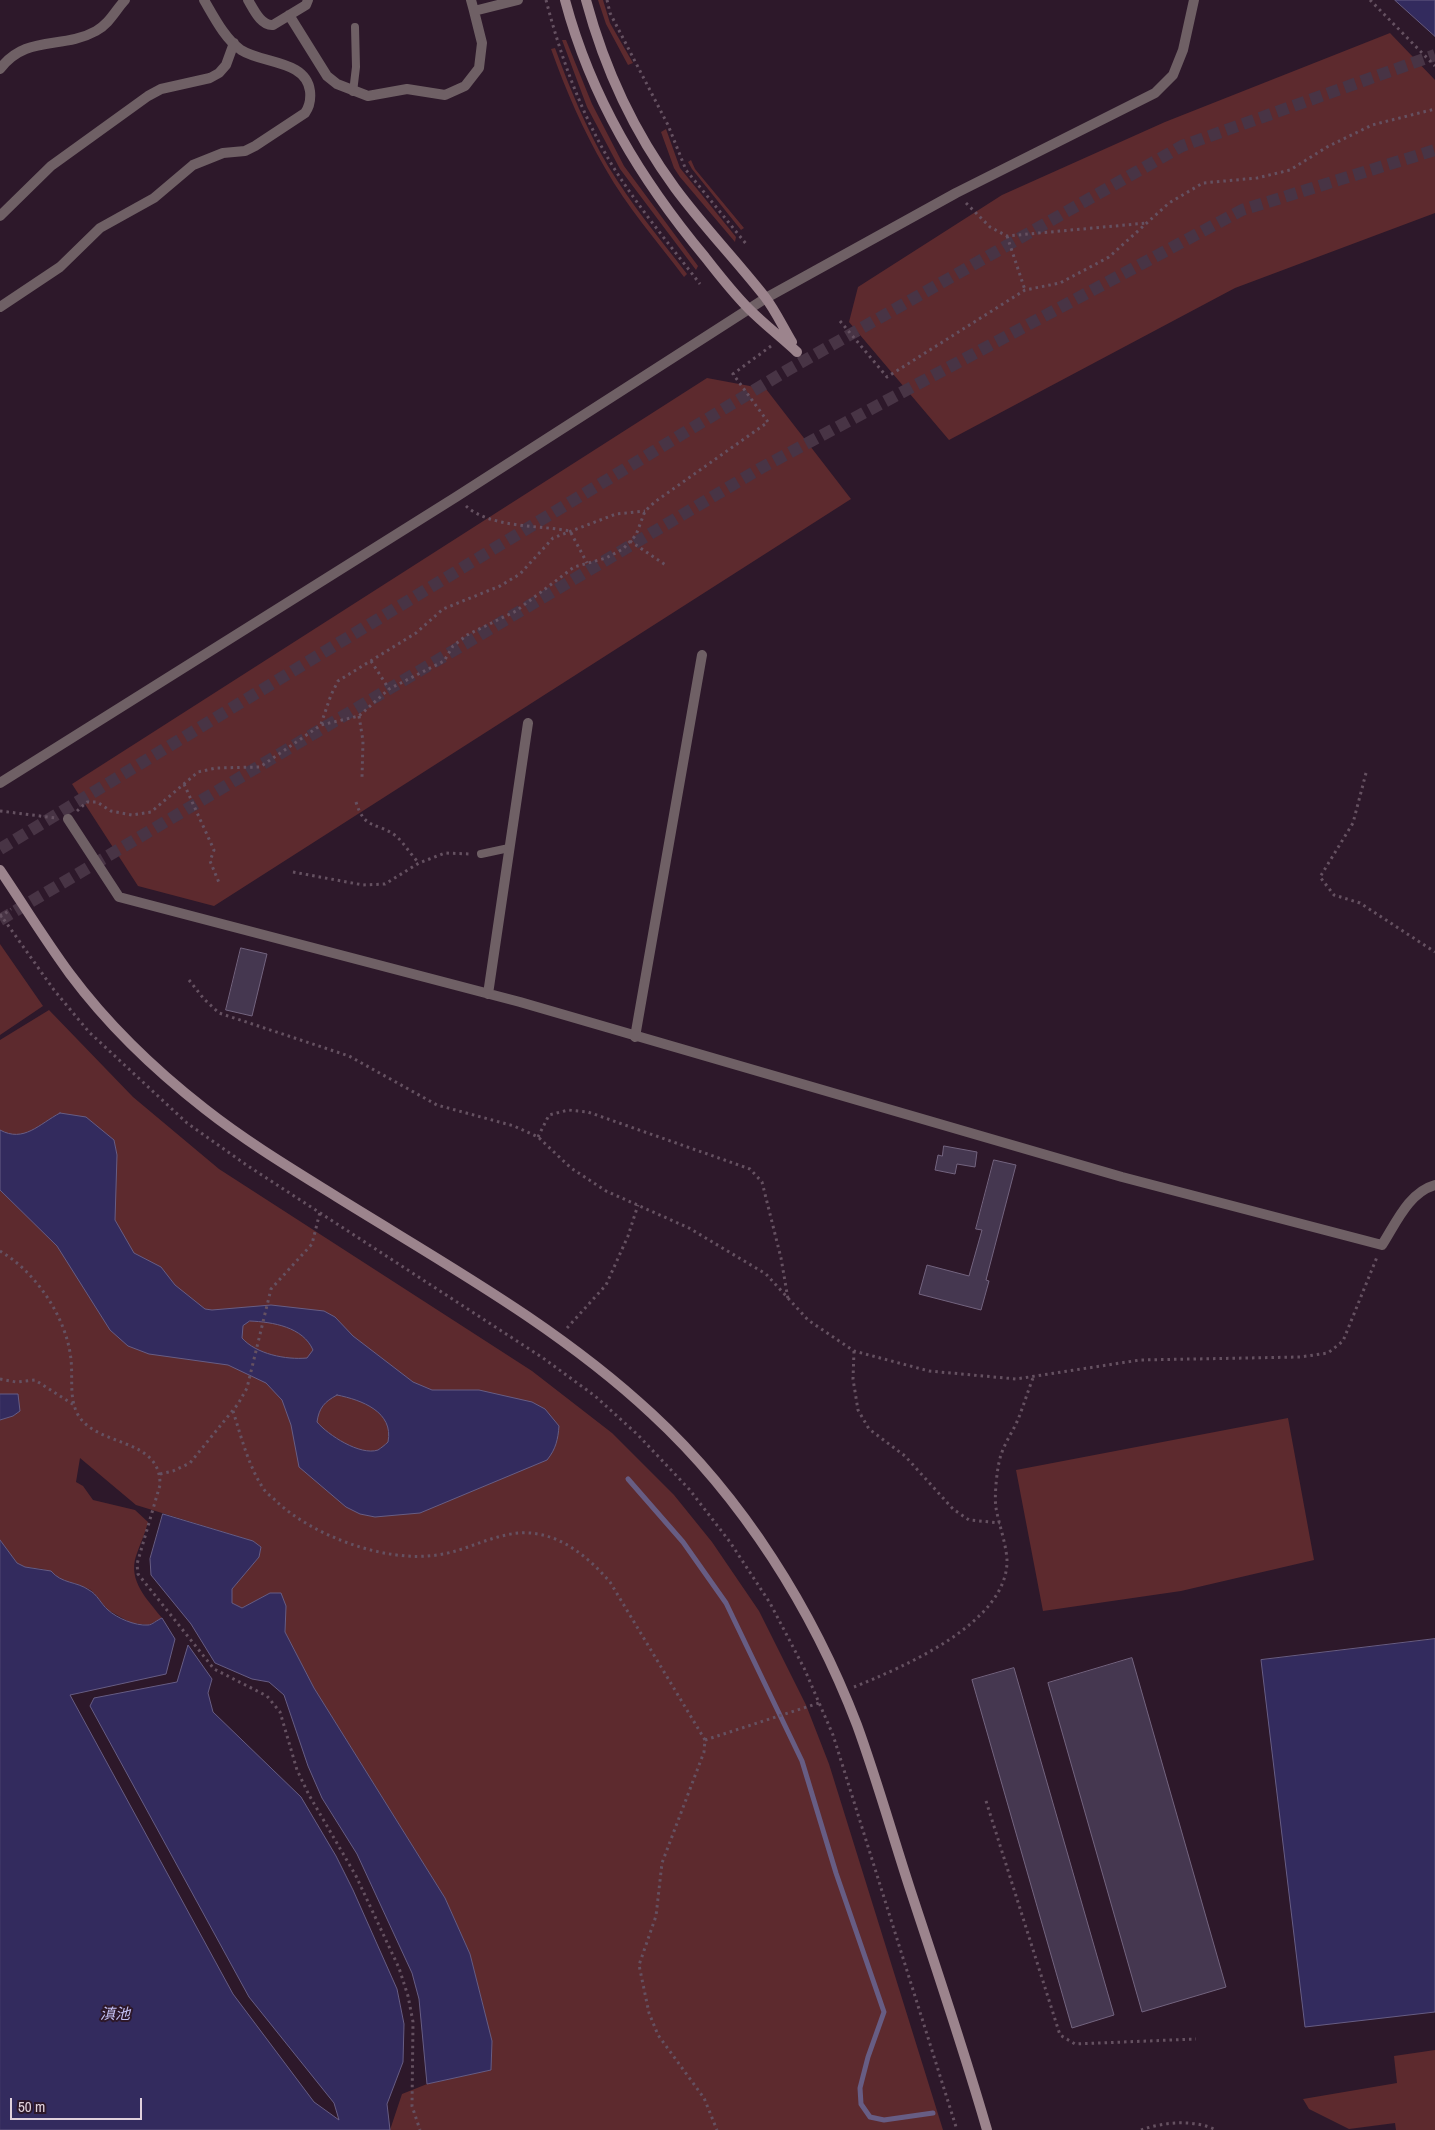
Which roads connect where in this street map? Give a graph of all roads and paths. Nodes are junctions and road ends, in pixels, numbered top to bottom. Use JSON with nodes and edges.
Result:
{"nodes":[{"id":1,"x":125,"y":0,"type":"edge"},
{"id":2,"x":204,"y":0,"type":"edge"},
{"id":3,"x":248,"y":0,"type":"edge"},
{"id":4,"x":308,"y":0,"type":"edge"},
{"id":5,"x":471,"y":0,"type":"edge"},
{"id":6,"x":518,"y":0,"type":"edge"},
{"id":7,"x":565,"y":0,"type":"edge"},
{"id":8,"x":586,"y":0,"type":"edge"},
{"id":9,"x":607,"y":0,"type":"edge"},
{"id":10,"x":1194,"y":0,"type":"edge"},
{"id":11,"x":1370,"y":0,"type":"edge"},
{"id":12,"x":474,"y":11,"type":"junction"},
{"id":13,"x":289,"y":15,"type":"junction"},
{"id":14,"x":355,"y":27,"type":"dead end"},
{"id":15,"x":234,"y":44,"type":"junction"},
{"id":16,"x":1435,"y":66,"type":"edge"},
{"id":17,"x":0,"y":69,"type":"edge"},
{"id":18,"x":353,"y":92,"type":"junction"},
{"id":19,"x":1435,"y":110,"type":"edge"},
{"id":20,"x":956,"y":193,"type":"junction"},
{"id":21,"x":0,"y":216,"type":"edge"},
{"id":22,"x":1148,"y":223,"type":"junction"},
{"id":23,"x":1007,"y":236,"type":"junction"},
{"id":24,"x":747,"y":245,"type":"dead end"},
{"id":25,"x":1025,"y":290,"type":"junction"},
{"id":26,"x":766,"y":298,"type":"junction"},
{"id":27,"x":0,"y":307,"type":"edge"},
{"id":28,"x":749,"y":309,"type":"junction"},
{"id":29,"x":840,"y":321,"type":"dead end"},
{"id":30,"x":782,"y":338,"type":"junction"},
{"id":31,"x":456,"y":497,"type":"junction"},
{"id":32,"x":645,"y":511,"type":"junction"},
{"id":33,"x":570,"y":531,"type":"junction"},
{"id":34,"x":630,"y":541,"type":"junction"},
{"id":35,"x":587,"y":563,"type":"junction"},
{"id":36,"x":667,"y":566,"type":"dead end"},
{"id":37,"x":702,"y":655,"type":"dead end"},
{"id":38,"x":371,"y":661,"type":"junction"},
{"id":39,"x":389,"y":689,"type":"junction"},
{"id":40,"x":359,"y":716,"type":"junction"},
{"id":41,"x":528,"y":724,"type":"dead end"},
{"id":42,"x":321,"y":725,"type":"junction"},
{"id":43,"x":1366,"y":773,"type":"dead end"},
{"id":44,"x":362,"y":777,"type":"dead end"},
{"id":45,"x":0,"y":784,"type":"edge"},
{"id":46,"x":184,"y":784,"type":"junction"},
{"id":47,"x":356,"y":802,"type":"dead end"},
{"id":48,"x":0,"y":811,"type":"edge"},
{"id":49,"x":68,"y":819,"type":"junction"},
{"id":50,"x":510,"y":848,"type":"junction"},
{"id":51,"x":481,"y":854,"type":"joint"},
{"id":52,"x":418,"y":863,"type":"junction"},
{"id":53,"x":0,"y":870,"type":"edge"},
{"id":54,"x":293,"y":872,"type":"dead end"},
{"id":55,"x":220,"y":885,"type":"dead end"},
{"id":56,"x":0,"y":914,"type":"edge"},
{"id":57,"x":1435,"y":952,"type":"edge"},
{"id":58,"x":188,"y":980,"type":"dead end"},
{"id":59,"x":488,"y":994,"type":"junction"},
{"id":60,"x":635,"y":1037,"type":"junction"},
{"id":61,"x":538,"y":1138,"type":"junction"},
{"id":62,"x":1435,"y":1185,"type":"edge"},
{"id":63,"x":638,"y":1205,"type":"junction"},
{"id":64,"x":320,"y":1212,"type":"junction"},
{"id":65,"x":1382,"y":1245,"type":"junction"},
{"id":66,"x":0,"y":1251,"type":"edge"},
{"id":67,"x":788,"y":1300,"type":"junction"},
{"id":68,"x":558,"y":1337,"type":"junction"},
{"id":69,"x":854,"y":1351,"type":"junction"},
{"id":70,"x":1032,"y":1378,"type":"junction"},
{"id":71,"x":0,"y":1379,"type":"edge"},
{"id":72,"x":74,"y":1405,"type":"junction"},
{"id":73,"x":233,"y":1411,"type":"junction"},
{"id":74,"x":160,"y":1474,"type":"junction"},
{"id":75,"x":1000,"y":1523,"type":"junction"},
{"id":76,"x":842,"y":1692,"type":"junction"},
{"id":77,"x":819,"y":1703,"type":"junction"},
{"id":78,"x":705,"y":1740,"type":"junction"},
{"id":79,"x":986,"y":1801,"type":"dead end"},
{"id":80,"x":1196,"y":2039,"type":"dead end"},
{"id":81,"x":420,"y":2130,"type":"edge"},
{"id":82,"x":717,"y":2130,"type":"edge"},
{"id":83,"x":957,"y":2130,"type":"edge"},
{"id":84,"x":987,"y":2130,"type":"edge"},
{"id":85,"x":1141,"y":2130,"type":"edge"},
{"id":86,"x":1216,"y":2130,"type":"edge"}],
"edges":[{"from":1,"to":17,"type":"street"},
{"from":2,"to":15,"type":"street"},
{"from":3,"to":13,"type":"street"},
{"from":4,"to":13,"type":"street"},
{"from":5,"to":12,"type":"street"},
{"from":6,"to":12,"type":"street"},
{"from":7,"to":28,"type":"street"},
{"from":8,"to":26,"type":"street"},
{"from":9,"to":24,"type":"path"},
{"from":10,"to":20,"type":"street"},
{"from":11,"to":16,"type":"path"},
{"from":12,"to":18,"type":"street"},
{"from":13,"to":18,"type":"street"},
{"from":14,"to":18,"type":"lane"},
{"from":15,"to":21,"type":"street"},
{"from":15,"to":27,"type":"street"},
{"from":19,"to":22,"type":"path"},
{"from":20,"to":23,"type":"path"},
{"from":20,"to":26,"type":"street"},
{"from":22,"to":23,"type":"path"},
{"from":22,"to":25,"type":"path"},
{"from":23,"to":25,"type":"path"},
{"from":25,"to":29,"type":"path"},
{"from":26,"to":28,"type":"street"},
{"from":26,"to":30,"type":"street"},
{"from":28,"to":30,"type":"street"},
{"from":28,"to":31,"type":"street"},
{"from":30,"to":32,"type":"path"},
{"from":31,"to":33,"type":"path"},
{"from":31,"to":45,"type":"street"},
{"from":32,"to":33,"type":"path"},
{"from":32,"to":34,"type":"path"},
{"from":33,"to":35,"type":"path"},
{"from":33,"to":38,"type":"path"},
{"from":34,"to":35,"type":"path"},
{"from":34,"to":36,"type":"path"},
{"from":35,"to":39,"type":"path"},
{"from":37,"to":60,"type":"street"},
{"from":38,"to":39,"type":"path"},
{"from":38,"to":42,"type":"path"},
{"from":39,"to":40,"type":"path"},
{"from":40,"to":42,"type":"path"},
{"from":40,"to":44,"type":"path"},
{"from":41,"to":50,"type":"street"},
{"from":42,"to":46,"type":"path"},
{"from":43,"to":57,"type":"path"},
{"from":46,"to":49,"type":"path"},
{"from":46,"to":55,"type":"path"},
{"from":47,"to":52,"type":"path"},
{"from":48,"to":49,"type":"path"},
{"from":49,"to":59,"type":"street"},
{"from":50,"to":51,"type":"lane"},
{"from":50,"to":59,"type":"street"},
{"from":51,"to":52,"type":"path"},
{"from":52,"to":54,"type":"path"},
{"from":53,"to":68,"type":"street"},
{"from":56,"to":64,"type":"path"},
{"from":58,"to":61,"type":"path"},
{"from":59,"to":60,"type":"street"},
{"from":60,"to":65,"type":"street"},
{"from":61,"to":63,"type":"path"},
{"from":61,"to":67,"type":"path"},
{"from":62,"to":65,"type":"street"},
{"from":63,"to":67,"type":"path"},
{"from":63,"to":68,"type":"path"},
{"from":64,"to":73,"type":"path"},
{"from":64,"to":77,"type":"path"},
{"from":65,"to":70,"type":"path"},
{"from":66,"to":72,"type":"path"},
{"from":67,"to":69,"type":"path"},
{"from":68,"to":76,"type":"street"},
{"from":69,"to":70,"type":"path"},
{"from":69,"to":75,"type":"path"},
{"from":70,"to":75,"type":"path"},
{"from":71,"to":72,"type":"path"},
{"from":72,"to":74,"type":"path"},
{"from":73,"to":74,"type":"path"},
{"from":73,"to":78,"type":"path"},
{"from":74,"to":81,"type":"path"},
{"from":75,"to":76,"type":"path"},
{"from":76,"to":84,"type":"street"},
{"from":77,"to":78,"type":"path"},
{"from":77,"to":83,"type":"path"},
{"from":78,"to":82,"type":"path"},
{"from":79,"to":80,"type":"path"},
{"from":85,"to":86,"type":"path"}]}
